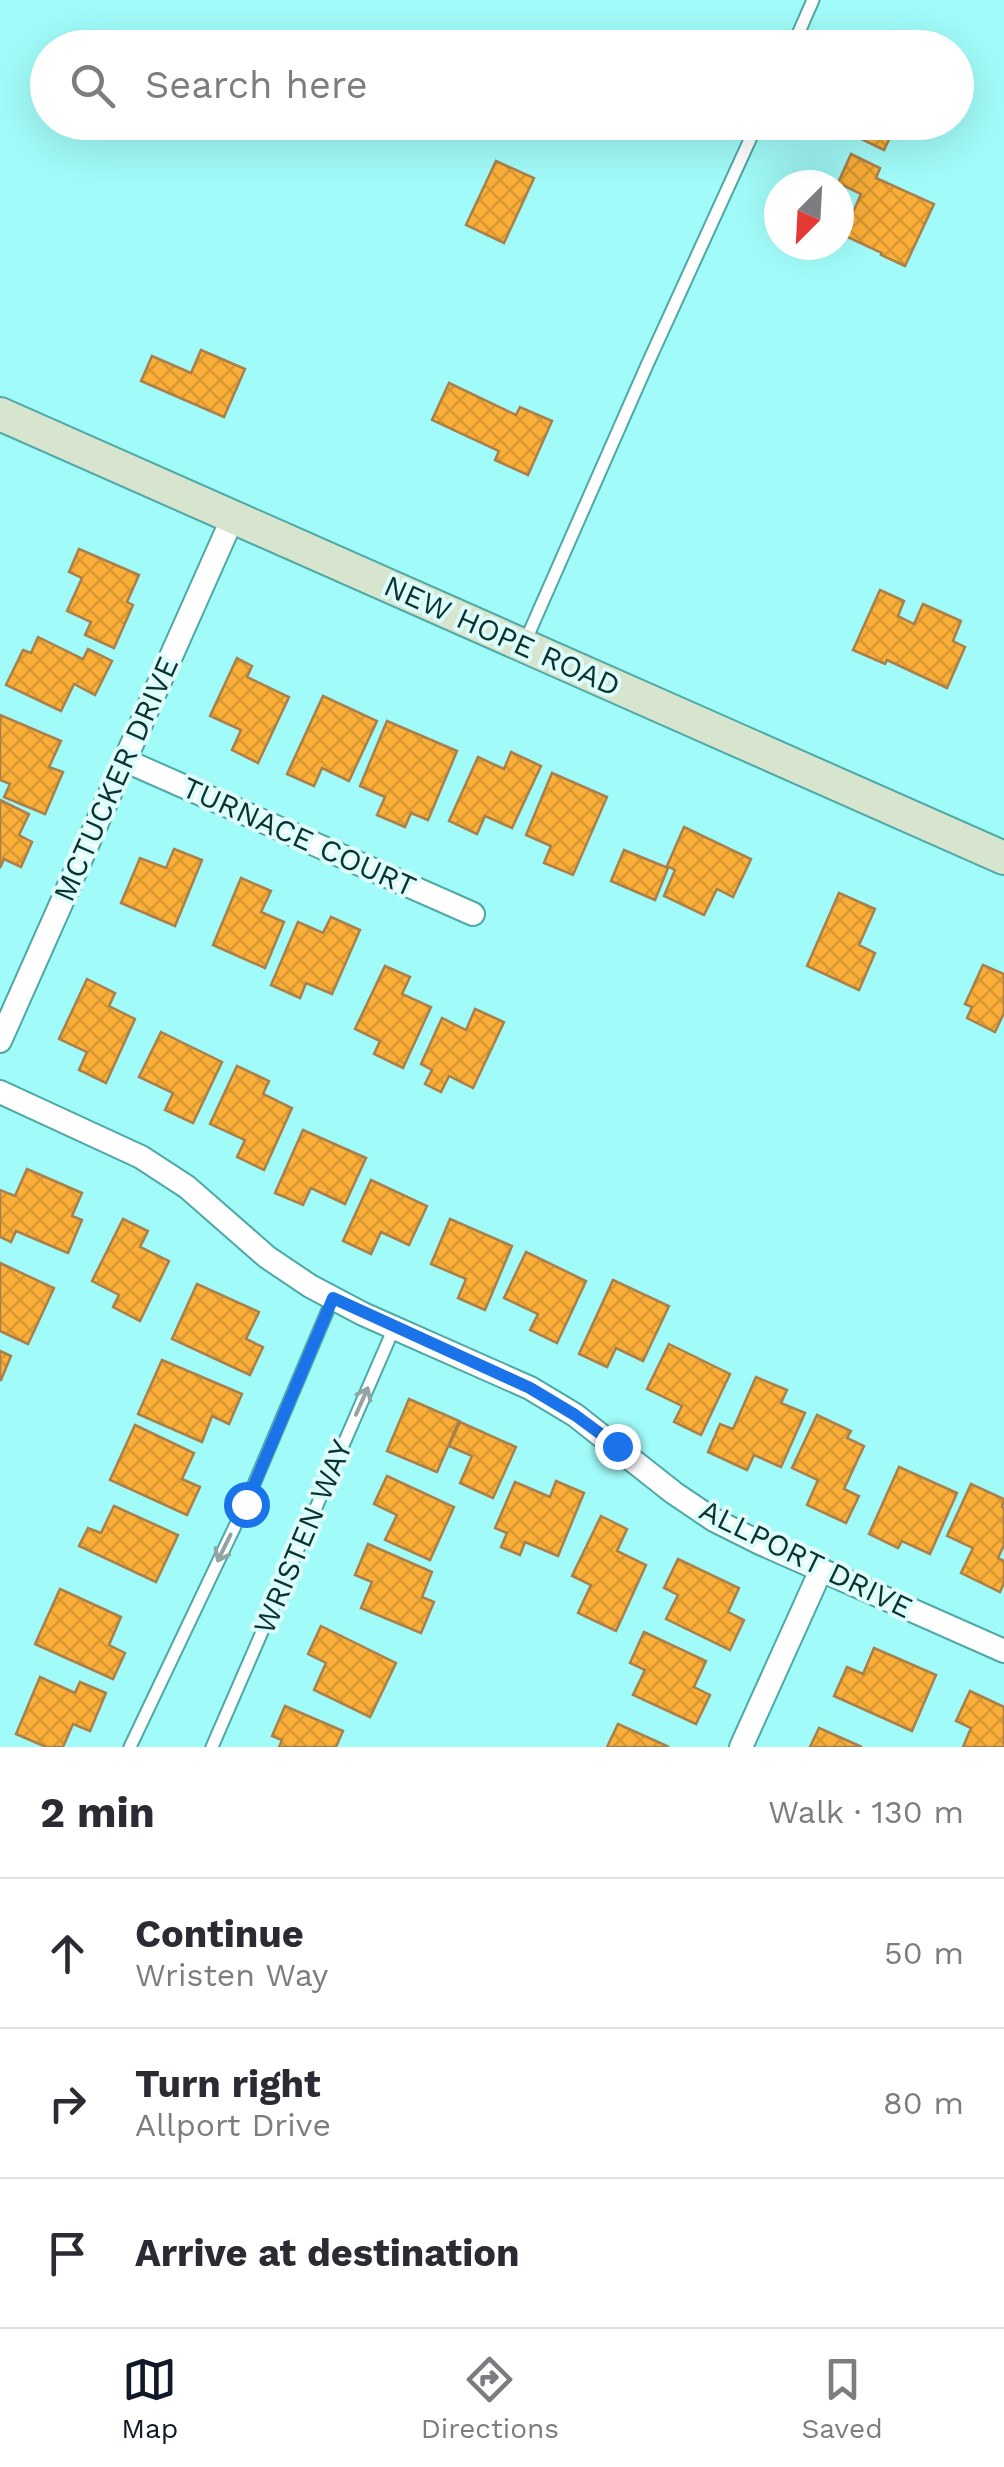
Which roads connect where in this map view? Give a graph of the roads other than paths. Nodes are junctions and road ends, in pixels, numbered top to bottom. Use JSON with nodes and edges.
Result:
{"nodes":[{"id":1,"x":813,"y":0,"type":"edge"},
{"id":2,"x":800,"y":30,"type":"edge"},
{"id":3,"x":750,"y":140,"type":"edge"},
{"id":4,"x":0,"y":414,"type":"edge"},
{"id":5,"x":233,"y":517,"type":"junction"},
{"id":6,"x":524,"y":646,"type":"junction"},
{"id":7,"x":124,"y":760,"type":"junction"},
{"id":8,"x":1004,"y":858,"type":"edge"},
{"id":9,"x":473,"y":914,"type":"dead end"},
{"id":10,"x":0,"y":1040,"type":"edge"},
{"id":11,"x":0,"y":1092,"type":"edge"},
{"id":12,"x":333,"y":1298,"type":"junction"},
{"id":13,"x":394,"y":1328,"type":"junction"},
{"id":14,"x":821,"y":1570,"type":"junction"},
{"id":15,"x":1004,"y":1651,"type":"edge"},
{"id":16,"x":130,"y":1747,"type":"edge"},
{"id":17,"x":212,"y":1747,"type":"edge"},
{"id":18,"x":741,"y":1747,"type":"edge"}],
"edges":[{"from":1,"to":2,"type":"lane"},
{"from":3,"to":6,"type":"lane"},
{"from":4,"to":5,"type":"main road","name":"NEW HOPE ROAD"},
{"from":5,"to":6,"type":"main road","name":"NEW HOPE ROAD"},
{"from":5,"to":7,"type":"street","name":"MCTUCKER DRIVE"},
{"from":6,"to":8,"type":"main road","name":"NEW HOPE ROAD"},
{"from":7,"to":9,"type":"street","name":"TURNACE COURT"},
{"from":7,"to":10,"type":"street","name":"MCTUCKER DRIVE"},
{"from":11,"to":12,"type":"street","name":"ALLPORT DRIVE"},
{"from":12,"to":13,"type":"street","name":"ALLPORT DRIVE"},
{"from":12,"to":16,"type":"lane","one_way":true},
{"from":13,"to":14,"type":"street","name":"ALLPORT DRIVE"},
{"from":17,"to":13,"type":"lane","name":"WRISTEN WAY","one_way":true},
{"from":14,"to":15,"type":"street","name":"ALLPORT DRIVE"},
{"from":14,"to":18,"type":"street"}]}
